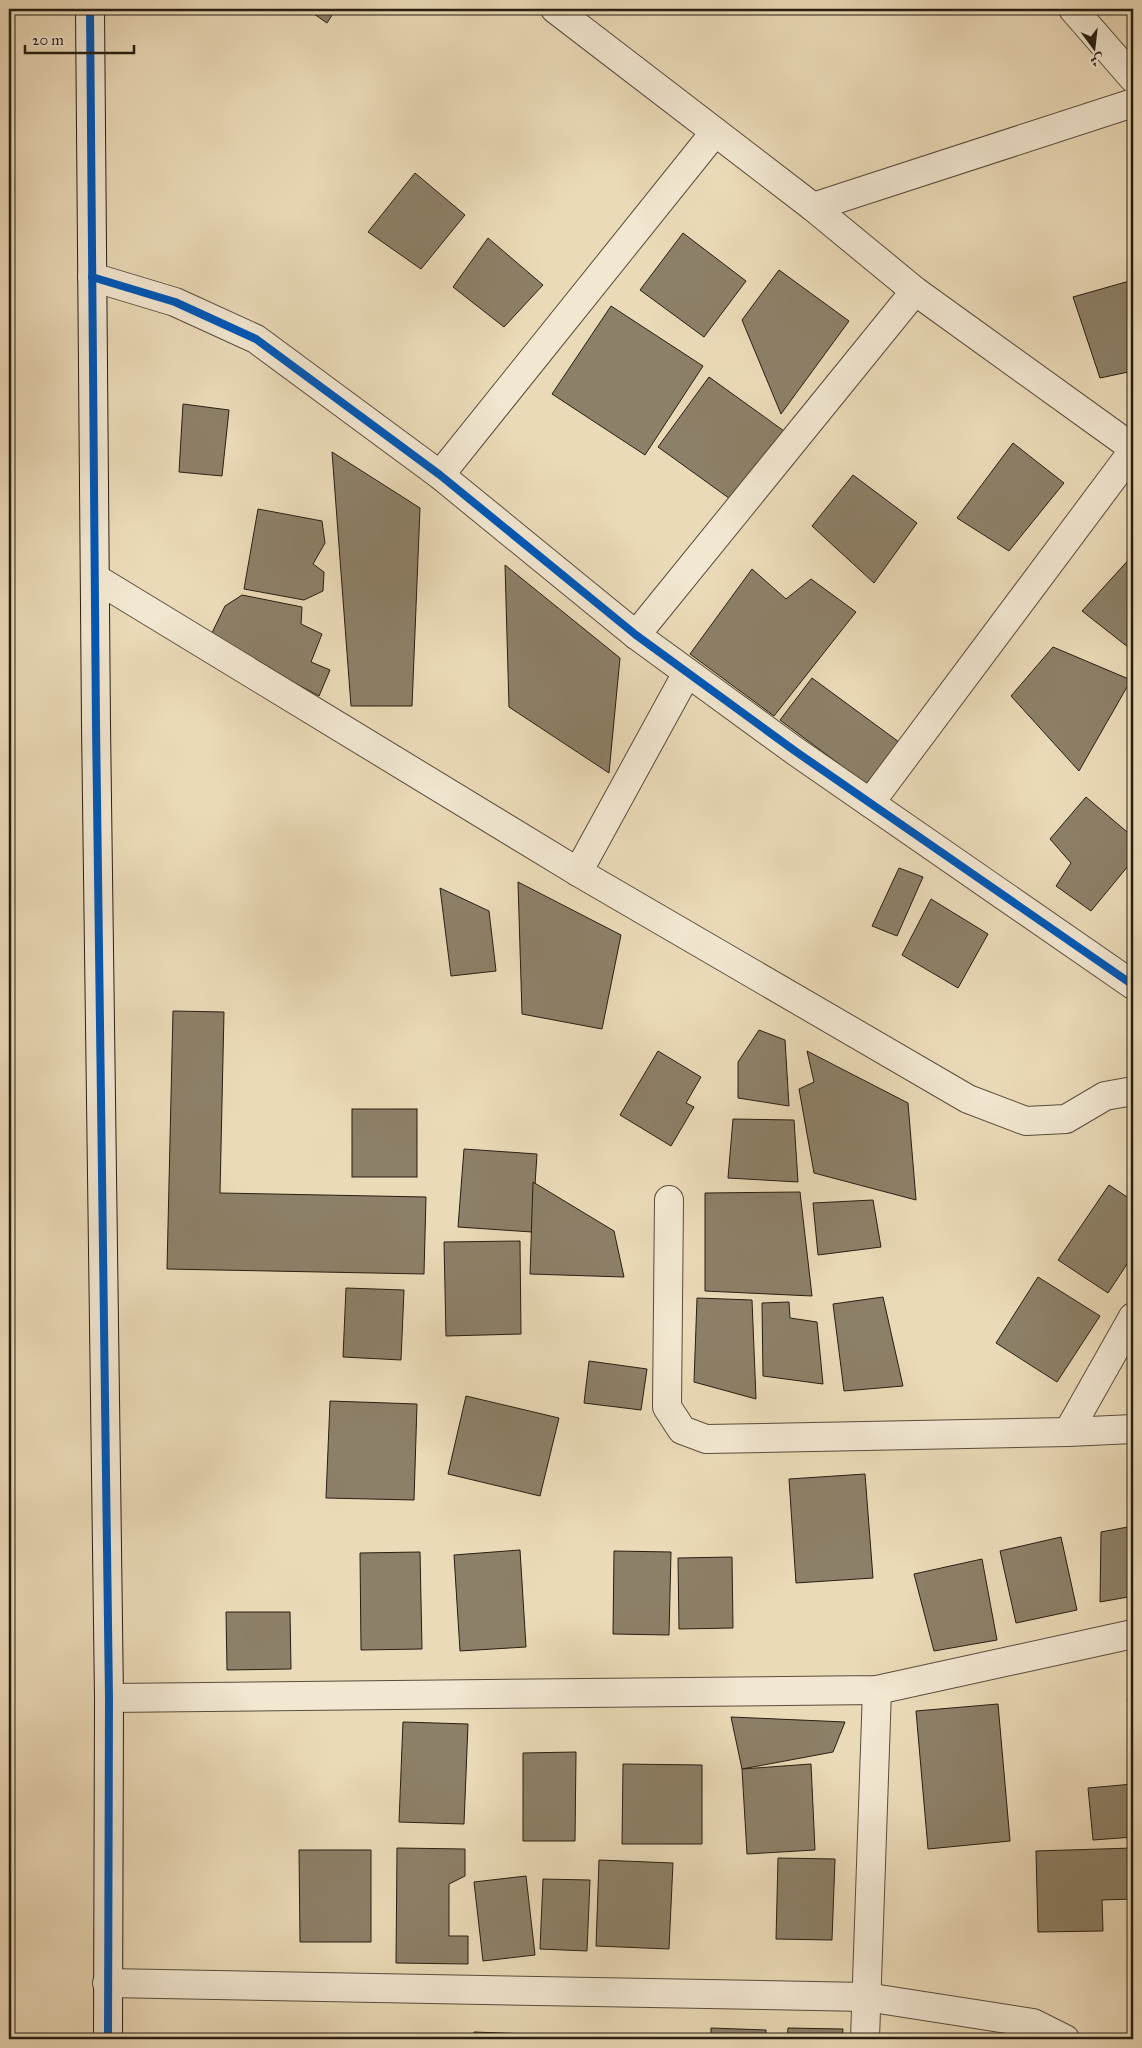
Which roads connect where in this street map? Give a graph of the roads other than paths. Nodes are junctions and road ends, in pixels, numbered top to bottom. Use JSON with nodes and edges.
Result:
{"nodes":[{"id":1,"x":90,"y":9,"type":"edge"},
{"id":2,"x":555,"y":9,"type":"edge"},
{"id":3,"x":1073,"y":9,"type":"edge"},
{"id":4,"x":1133,"y":78,"type":"edge"},
{"id":5,"x":1133,"y":103,"type":"edge"},
{"id":6,"x":715,"y":132,"type":"junction"},
{"id":7,"x":813,"y":208,"type":"junction"},
{"id":8,"x":92,"y":277,"type":"junction"},
{"id":9,"x":915,"y":291,"type":"junction"},
{"id":10,"x":1133,"y":450,"type":"edge"},
{"id":11,"x":440,"y":475,"type":"junction"},
{"id":12,"x":95,"y":578,"type":"junction"},
{"id":13,"x":636,"y":635,"type":"junction"},
{"id":14,"x":687,"y":673,"type":"junction"},
{"id":15,"x":870,"y":803,"type":"junction"},
{"id":16,"x":578,"y":872,"type":"junction"},
{"id":17,"x":1133,"y":985,"type":"edge"},
{"id":18,"x":1133,"y":1090,"type":"edge"},
{"id":19,"x":669,"y":1200,"type":"dead end"},
{"id":20,"x":1133,"y":1317,"type":"edge"},
{"id":21,"x":1133,"y":1429,"type":"edge"},
{"id":22,"x":1068,"y":1432,"type":"junction"},
{"id":23,"x":1133,"y":1634,"type":"edge"},
{"id":24,"x":877,"y":1690,"type":"junction"},
{"id":25,"x":109,"y":1698,"type":"junction"},
{"id":26,"x":107,"y":1983,"type":"junction"},
{"id":27,"x":866,"y":1997,"type":"junction"},
{"id":28,"x":108,"y":2039,"type":"edge"},
{"id":29,"x":865,"y":2039,"type":"edge"},
{"id":30,"x":1065,"y":2039,"type":"edge"}],
"edges":[{"from":1,"to":8,"type":"street"},
{"from":2,"to":6,"type":"street"},
{"from":3,"to":4,"type":"street"},
{"from":5,"to":7,"type":"street"},
{"from":6,"to":7,"type":"street"},
{"from":6,"to":11,"type":"street"},
{"from":7,"to":9,"type":"street"},
{"from":8,"to":11,"type":"street"},
{"from":8,"to":12,"type":"street"},
{"from":9,"to":10,"type":"street"},
{"from":9,"to":13,"type":"street"},
{"from":10,"to":15,"type":"street"},
{"from":11,"to":13,"type":"street"},
{"from":12,"to":16,"type":"street"},
{"from":12,"to":25,"type":"street"},
{"from":13,"to":14,"type":"street"},
{"from":14,"to":15,"type":"street"},
{"from":14,"to":16,"type":"street"},
{"from":15,"to":17,"type":"street"},
{"from":16,"to":18,"type":"street"},
{"from":19,"to":22,"type":"street"},
{"from":20,"to":22,"type":"street"},
{"from":21,"to":22,"type":"street"},
{"from":23,"to":24,"type":"street"},
{"from":24,"to":25,"type":"street"},
{"from":24,"to":27,"type":"street"},
{"from":25,"to":26,"type":"street"},
{"from":26,"to":27,"type":"street"},
{"from":26,"to":28,"type":"street"},
{"from":27,"to":29,"type":"street"},
{"from":27,"to":30,"type":"street"}]}
